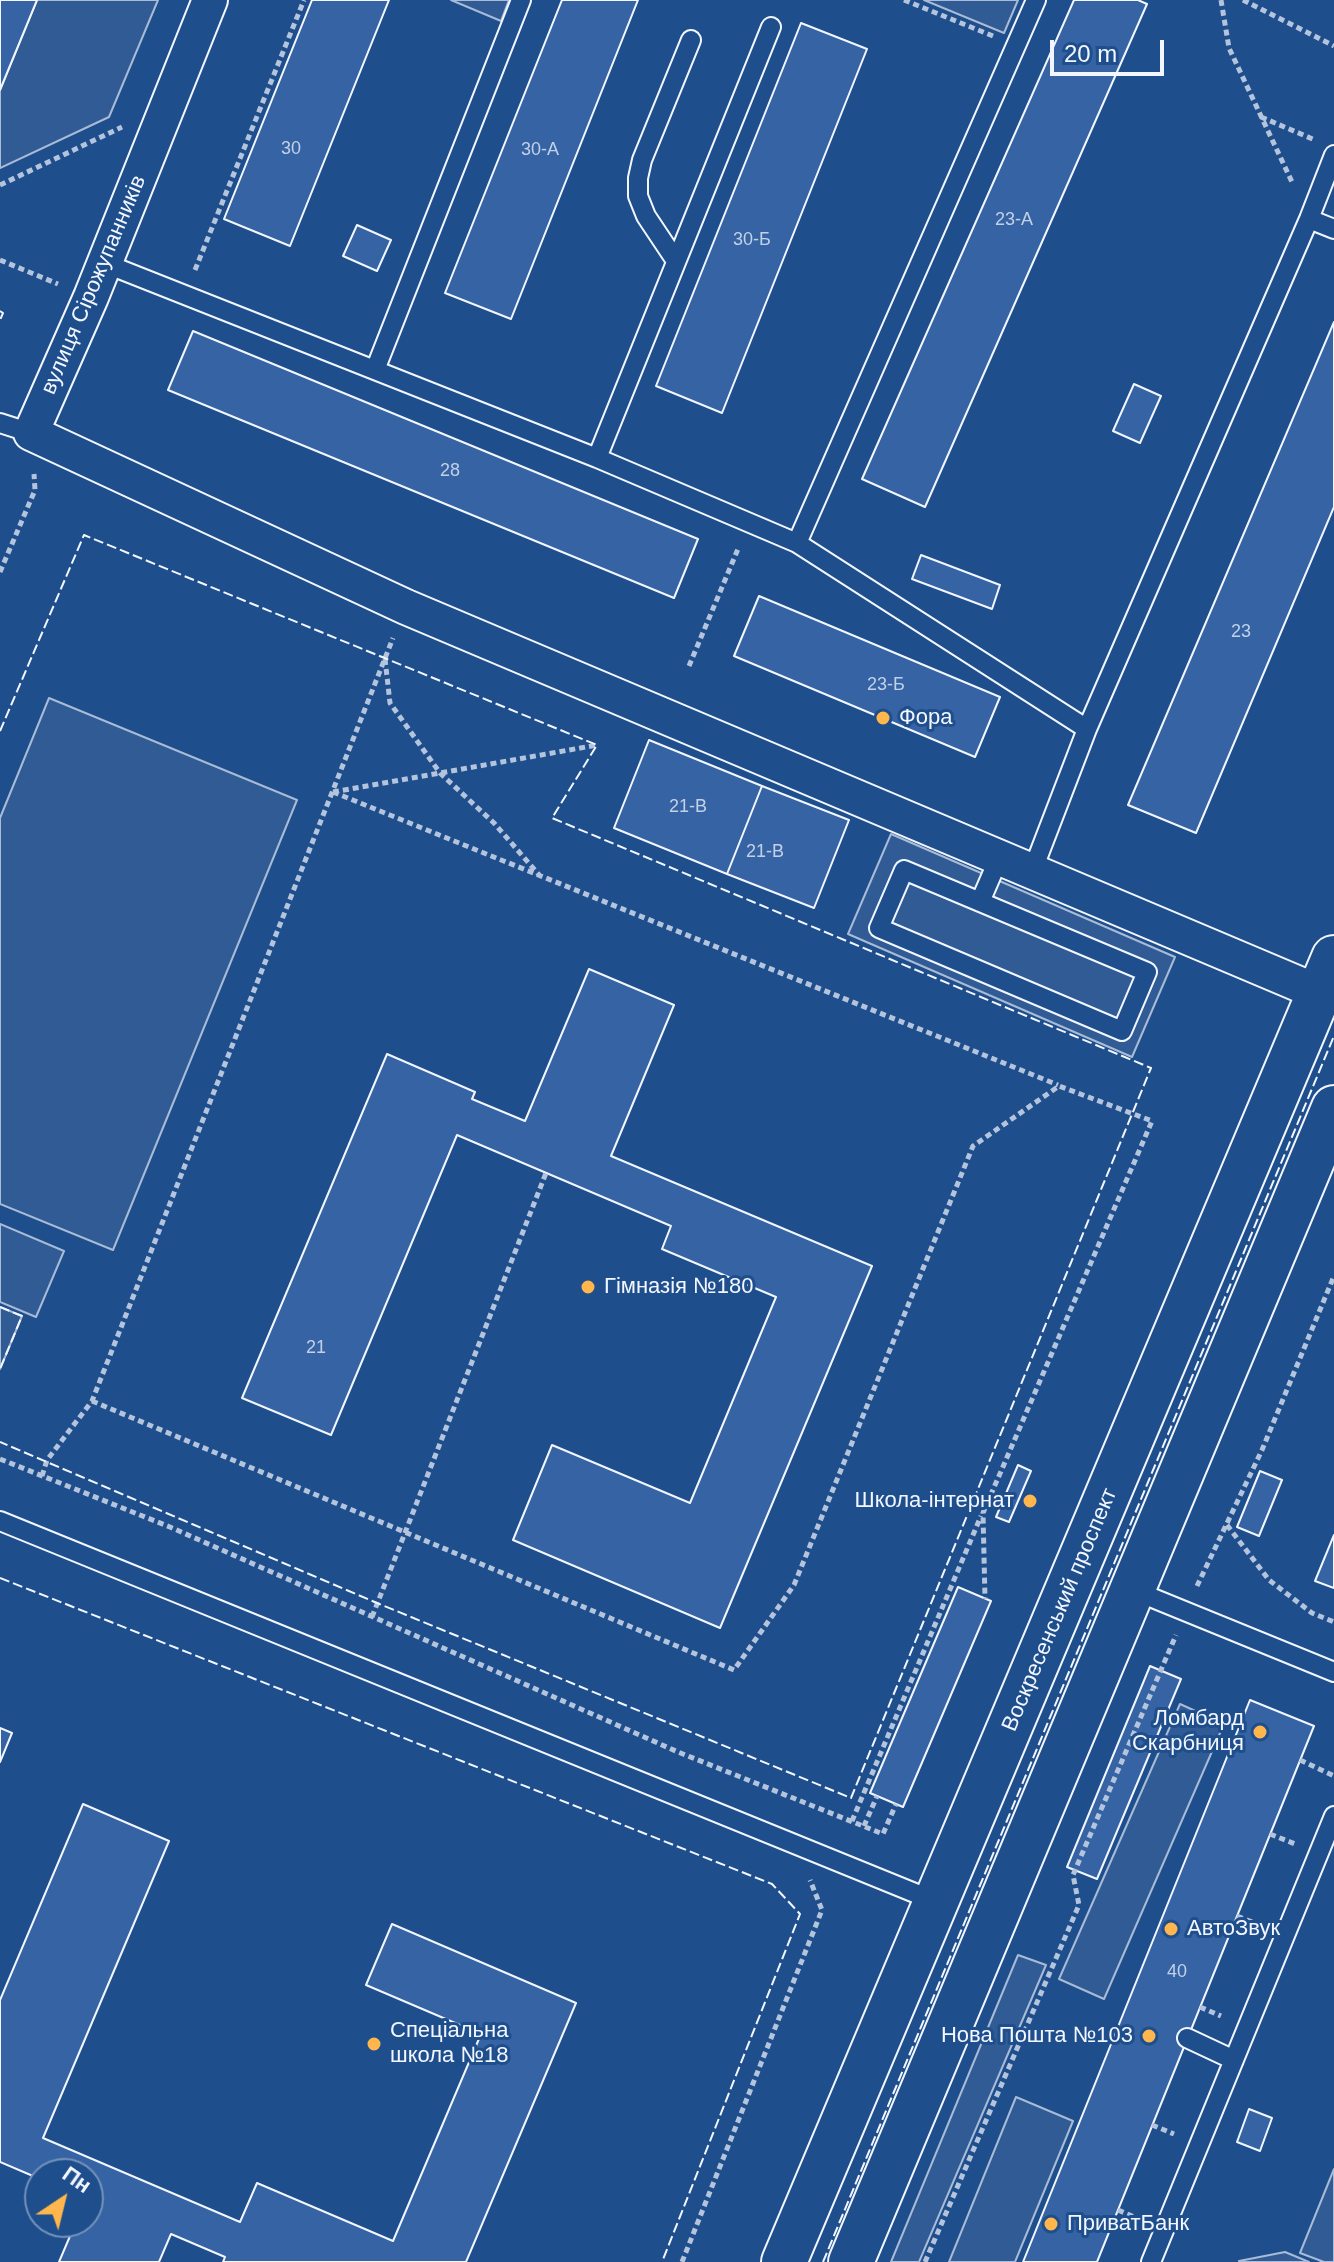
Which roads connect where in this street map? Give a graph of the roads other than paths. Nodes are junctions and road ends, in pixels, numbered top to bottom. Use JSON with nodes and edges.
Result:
{"nodes":[{"id":1,"x":210,"y":0,"type":"edge"},
{"id":2,"x":521,"y":0,"type":"edge"},
{"id":3,"x":1036,"y":0,"type":"edge"},
{"id":4,"x":771,"y":27,"type":"dead end"},
{"id":5,"x":691,"y":40,"type":"dead end"},
{"id":6,"x":1334,"y":155,"type":"edge"},
{"id":7,"x":1309,"y":219,"type":"junction"},
{"id":8,"x":1334,"y":229,"type":"edge"},
{"id":9,"x":676,"y":261,"type":"junction"},
{"id":10,"x":104,"y":263,"type":"junction"},
{"id":11,"x":375,"y":370,"type":"junction"},
{"id":12,"x":16,"y":428,"type":"edge"},
{"id":13,"x":597,"y":458,"type":"junction"},
{"id":14,"x":797,"y":543,"type":"junction"},
{"id":15,"x":1087,"y":729,"type":"junction"},
{"id":16,"x":999,"y":858,"type":"junction"},
{"id":17,"x":1032,"y":872,"type":"junction"},
{"id":18,"x":980,"y":902,"type":"junction"},
{"id":19,"x":1327,"y":975,"type":"edge"},
{"id":20,"x":1334,"y":1108,"type":"edge"},
{"id":21,"x":0,"y":1521,"type":"edge"},
{"id":22,"x":1131,"y":1589,"type":"junction"},
{"id":23,"x":1334,"y":1672,"type":"edge"},
{"id":24,"x":1334,"y":1816,"type":"edge"},
{"id":25,"x":937,"y":1902,"type":"junction"},
{"id":26,"x":1187,"y":2038,"type":"dead end"},
{"id":27,"x":1234,"y":2060,"type":"junction"},
{"id":28,"x":784,"y":2262,"type":"edge"},
{"id":29,"x":851,"y":2262,"type":"edge"},
{"id":30,"x":1151,"y":2262,"type":"edge"}],
"edges":[{"from":1,"to":10,"type":"street","name":"вулиця Сірожупанників"},
{"from":2,"to":11,"type":"lane"},
{"from":3,"to":14,"type":"lane"},
{"from":4,"to":9,"type":"lane"},
{"from":5,"to":9,"type":"lane"},
{"from":6,"to":7,"type":"lane"},
{"from":7,"to":8,"type":"lane"},
{"from":7,"to":15,"type":"lane"},
{"from":9,"to":13,"type":"lane"},
{"from":10,"to":11,"type":"lane"},
{"from":10,"to":12,"type":"street","name":"вулиця Сірожупанників"},
{"from":11,"to":13,"type":"lane"},
{"from":12,"to":16,"type":"street"},
{"from":13,"to":14,"type":"lane"},
{"from":14,"to":15,"type":"lane"},
{"from":15,"to":17,"type":"lane"},
{"from":16,"to":17,"type":"street"},
{"from":16,"to":18,"type":"lane"},
{"from":17,"to":19,"type":"street"},
{"from":18,"to":18,"type":"lane"},
{"from":19,"to":25,"type":"main road","name":"Воскресенський проспект"},
{"from":20,"to":22,"type":"main road"},
{"from":21,"to":25,"type":"lane"},
{"from":22,"to":23,"type":"lane"},
{"from":22,"to":29,"type":"main road"},
{"from":24,"to":27,"type":"lane"},
{"from":25,"to":28,"type":"main road","name":"Воскресенський проспект"},
{"from":26,"to":27,"type":"lane"},
{"from":27,"to":30,"type":"lane"}]}
